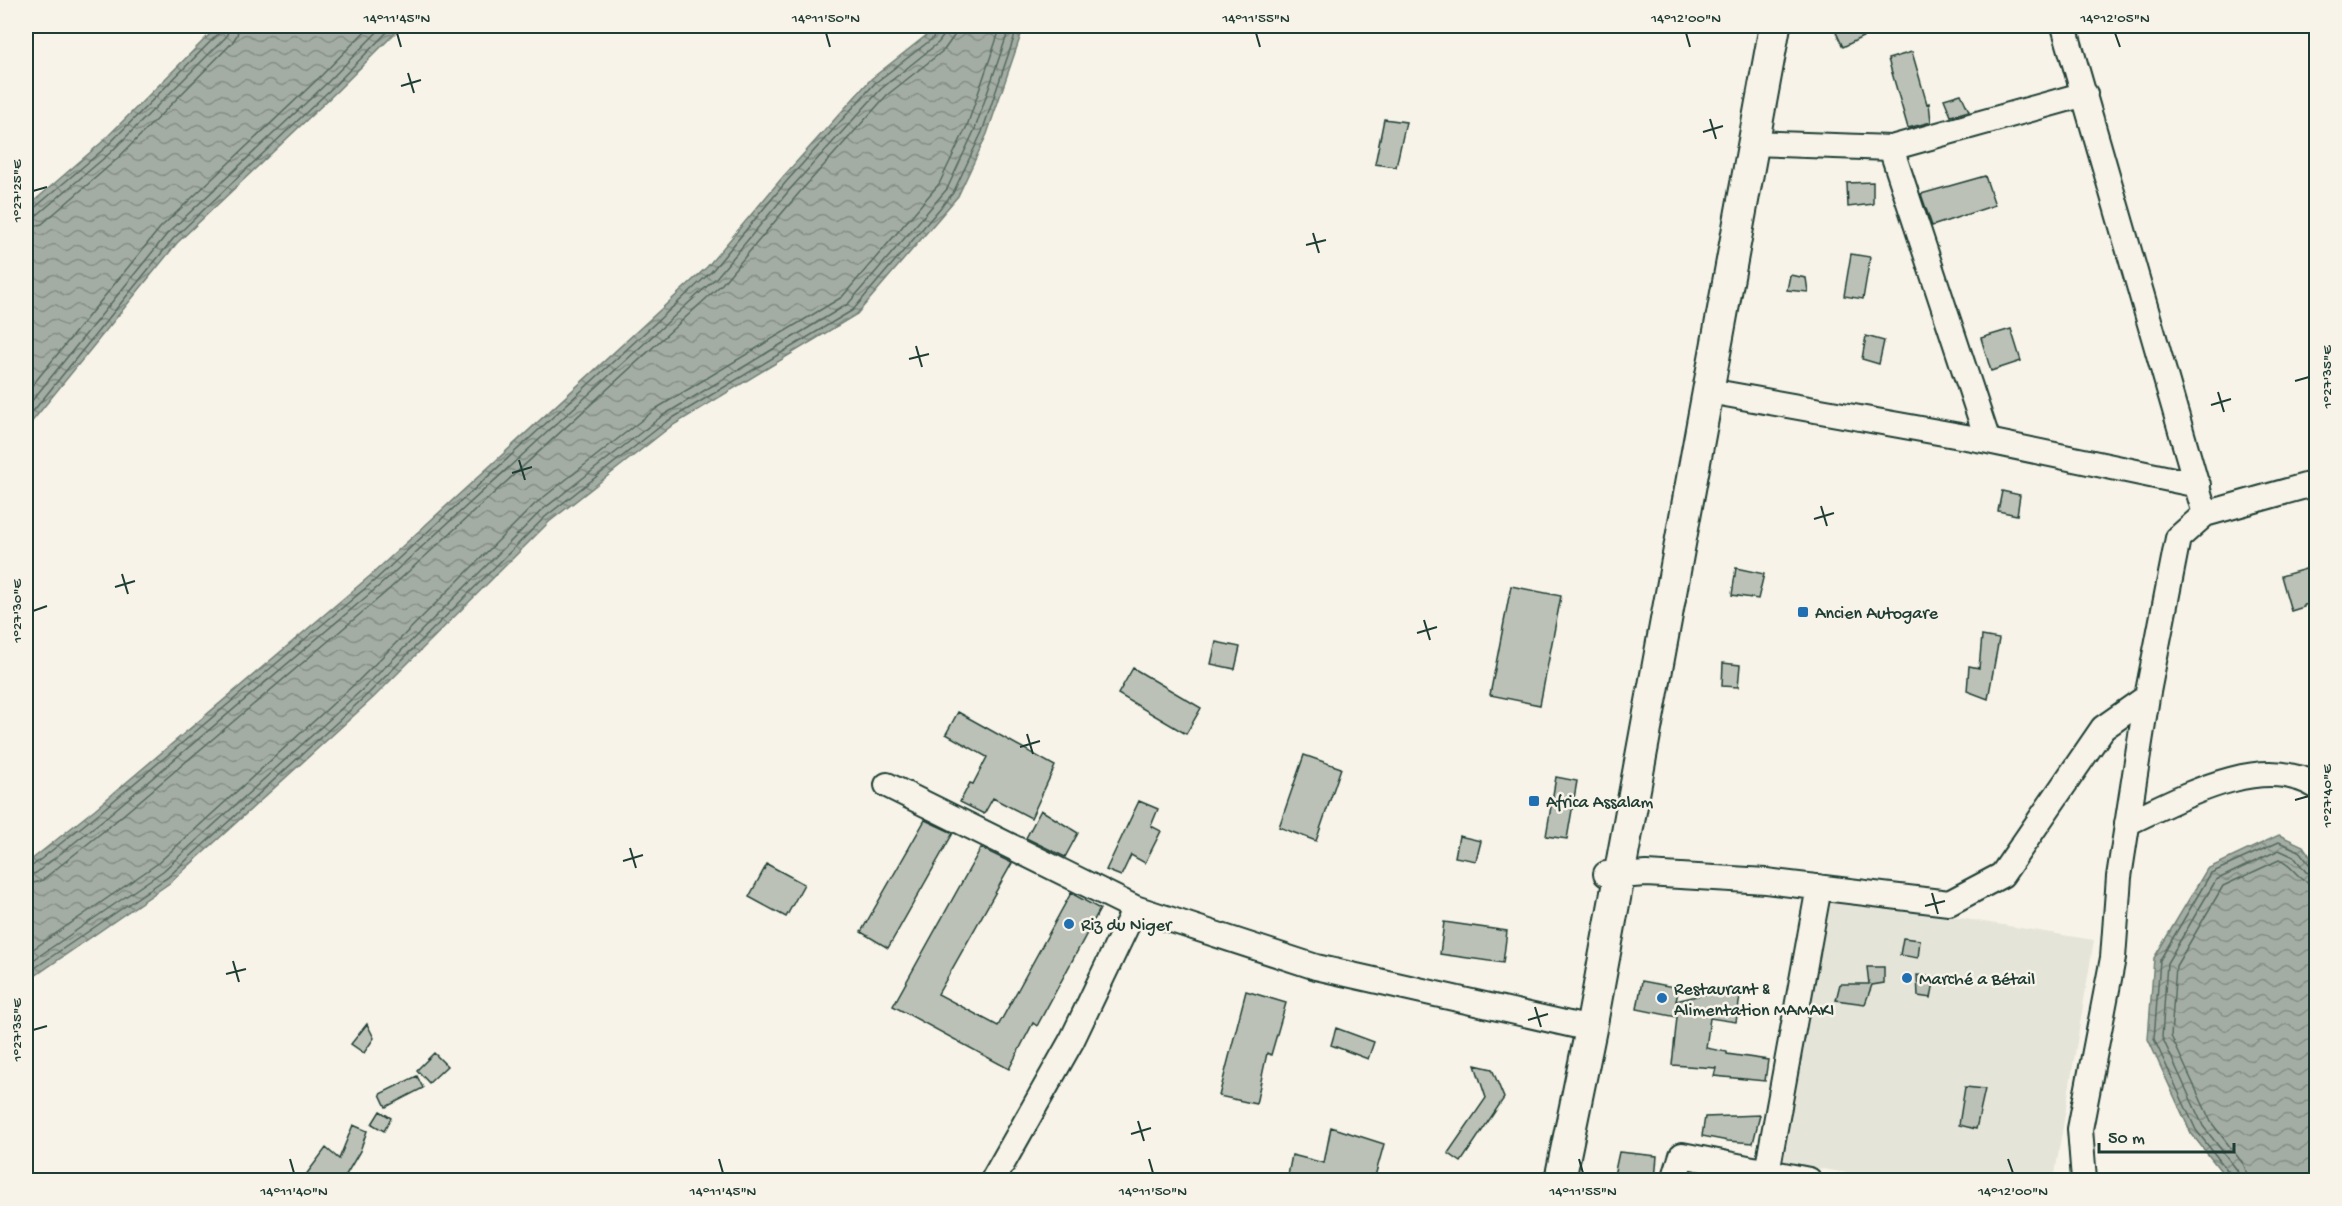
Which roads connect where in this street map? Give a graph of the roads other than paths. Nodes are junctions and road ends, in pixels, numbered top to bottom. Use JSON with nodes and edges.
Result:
{"nodes":[{"id":1,"x":1761,"y":26,"type":"edge"},
{"id":2,"x":1775,"y":26,"type":"edge"},
{"id":3,"x":2064,"y":26,"type":"edge"},
{"id":4,"x":2085,"y":94,"type":"junction"},
{"id":5,"x":1752,"y":143,"type":"junction"},
{"id":6,"x":1892,"y":148,"type":"junction"},
{"id":7,"x":1709,"y":391,"type":"junction"},
{"id":8,"x":1988,"y":441,"type":"junction"},
{"id":9,"x":2316,"y":483,"type":"edge"},
{"id":10,"x":2198,"y":485,"type":"junction"},
{"id":11,"x":2205,"y":514,"type":"junction"},
{"id":12,"x":2147,"y":697,"type":"junction"},
{"id":13,"x":887,"y":785,"type":"dead end"},
{"id":14,"x":2316,"y":786,"type":"edge"},
{"id":15,"x":2127,"y":823,"type":"junction"},
{"id":16,"x":1612,"y":875,"type":"junction"},
{"id":17,"x":1819,"y":887,"type":"junction"},
{"id":18,"x":1135,"y":908,"type":"junction"},
{"id":19,"x":1585,"y":1028,"type":"junction"},
{"id":20,"x":1767,"y":1172,"type":"junction"},
{"id":21,"x":993,"y":1180,"type":"edge"},
{"id":22,"x":1546,"y":1180,"type":"edge"},
{"id":23,"x":1560,"y":1180,"type":"edge"},
{"id":24,"x":1674,"y":1180,"type":"edge"},
{"id":25,"x":1809,"y":1180,"type":"edge"},
{"id":26,"x":2084,"y":1180,"type":"edge"}],
"edges":[{"from":1,"to":16,"type":"main road"},
{"from":2,"to":5,"type":"main road"},
{"from":3,"to":4,"type":"street"},
{"from":4,"to":6,"type":"street"},
{"from":4,"to":10,"type":"street"},
{"from":5,"to":6,"type":"street"},
{"from":5,"to":7,"type":"main road"},
{"from":6,"to":8,"type":"street"},
{"from":7,"to":8,"type":"street"},
{"from":7,"to":16,"type":"main road"},
{"from":8,"to":10,"type":"street"},
{"from":9,"to":11,"type":"street"},
{"from":10,"to":11,"type":"street"},
{"from":11,"to":12,"type":"street"},
{"from":12,"to":15,"type":"street"},
{"from":12,"to":17,"type":"street"},
{"from":13,"to":18,"type":"street"},
{"from":14,"to":15,"type":"street"},
{"from":15,"to":26,"type":"street"},
{"from":16,"to":17,"type":"street"},
{"from":16,"to":19,"type":"main road"},
{"from":17,"to":20,"type":"street"},
{"from":18,"to":19,"type":"street"},
{"from":18,"to":21,"type":"street"},
{"from":19,"to":22,"type":"main road"},
{"from":19,"to":23,"type":"main road"},
{"from":20,"to":24,"type":"street"},
{"from":20,"to":25,"type":"street"}]}
